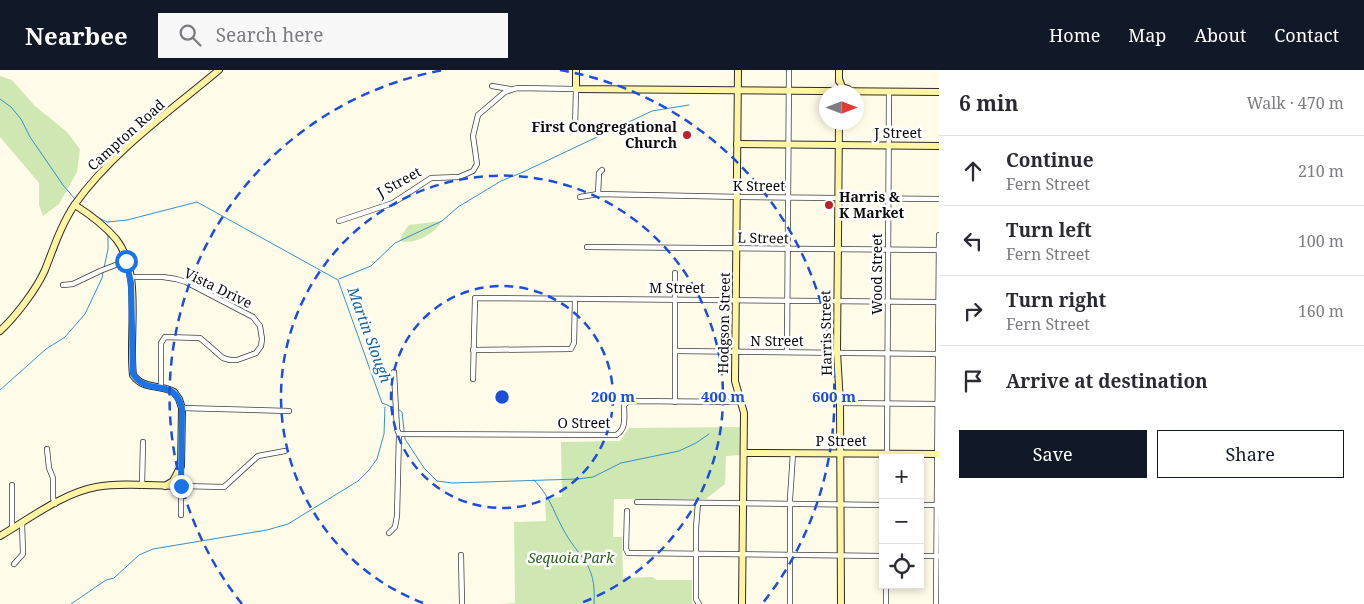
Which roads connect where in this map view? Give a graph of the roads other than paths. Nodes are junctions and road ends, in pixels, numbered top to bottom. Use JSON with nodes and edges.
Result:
{"nodes":[{"id":1,"x":219,"y":70,"type":"edge"},
{"id":2,"x":576,"y":70,"type":"edge"},
{"id":3,"x":738,"y":70,"type":"edge"},
{"id":4,"x":789,"y":70,"type":"edge"},
{"id":5,"x":839,"y":70,"type":"edge"},
{"id":6,"x":839,"y":79,"type":"junction"},
{"id":7,"x":839,"y":85,"type":"edge"},
{"id":8,"x":841,"y":85,"type":"edge"},
{"id":9,"x":492,"y":86,"type":"dead end"},
{"id":10,"x":514,"y":89,"type":"junction"},
{"id":11,"x":576,"y":89,"type":"junction"},
{"id":12,"x":738,"y":90,"type":"junction"},
{"id":13,"x":788,"y":90,"type":"junction"},
{"id":14,"x":819,"y":91,"type":"edge"},
{"id":15,"x":864,"y":91,"type":"edge"},
{"id":16,"x":889,"y":91,"type":"junction"},
{"id":17,"x":939,"y":92,"type":"edge"},
{"id":18,"x":575,"y":128,"type":"dead end"},
{"id":19,"x":839,"y":130,"type":"edge"},
{"id":20,"x":737,"y":144,"type":"junction"},
{"id":21,"x":788,"y":145,"type":"junction"},
{"id":22,"x":838,"y":145,"type":"junction"},
{"id":23,"x":889,"y":146,"type":"junction"},
{"id":24,"x":939,"y":146,"type":"edge"},
{"id":25,"x":602,"y":170,"type":"dead end"},
{"id":26,"x":598,"y":194,"type":"junction"},
{"id":27,"x":580,"y":197,"type":"dead end"},
{"id":28,"x":737,"y":197,"type":"junction"},
{"id":29,"x":788,"y":197,"type":"junction"},
{"id":30,"x":838,"y":198,"type":"junction"},
{"id":31,"x":889,"y":199,"type":"junction"},
{"id":32,"x":939,"y":199,"type":"edge"},
{"id":33,"x":75,"y":205,"type":"junction"},
{"id":34,"x":339,"y":221,"type":"dead end"},
{"id":35,"x":939,"y":235,"type":"edge"},
{"id":36,"x":587,"y":247,"type":"dead end"},
{"id":37,"x":736,"y":249,"type":"junction"},
{"id":38,"x":788,"y":249,"type":"junction"},
{"id":39,"x":838,"y":250,"type":"junction"},
{"id":40,"x":888,"y":250,"type":"junction"},
{"id":41,"x":939,"y":250,"type":"edge"},
{"id":42,"x":126,"y":261,"type":"junction"},
{"id":43,"x":675,"y":273,"type":"dead end"},
{"id":44,"x":130,"y":277,"type":"junction"},
{"id":45,"x":63,"y":285,"type":"dead end"},
{"id":46,"x":575,"y":299,"type":"junction"},
{"id":47,"x":676,"y":300,"type":"junction"},
{"id":48,"x":736,"y":300,"type":"junction"},
{"id":49,"x":788,"y":300,"type":"junction"},
{"id":50,"x":837,"y":301,"type":"junction"},
{"id":51,"x":888,"y":301,"type":"junction"},
{"id":52,"x":939,"y":302,"type":"edge"},
{"id":53,"x":0,"y":331,"type":"edge"},
{"id":54,"x":473,"y":350,"type":"junction"},
{"id":55,"x":675,"y":351,"type":"junction"},
{"id":56,"x":736,"y":352,"type":"junction"},
{"id":57,"x":788,"y":352,"type":"junction"},
{"id":58,"x":837,"y":352,"type":"junction"},
{"id":59,"x":888,"y":353,"type":"junction"},
{"id":60,"x":938,"y":354,"type":"edge"},
{"id":61,"x":394,"y":372,"type":"dead end"},
{"id":62,"x":473,"y":379,"type":"dead end"},
{"id":63,"x":162,"y":388,"type":"junction"},
{"id":64,"x":675,"y":402,"type":"junction"},
{"id":65,"x":741,"y":402,"type":"junction"},
{"id":66,"x":840,"y":403,"type":"junction"},
{"id":67,"x":887,"y":404,"type":"junction"},
{"id":68,"x":938,"y":404,"type":"edge"},
{"id":69,"x":182,"y":408,"type":"junction"},
{"id":70,"x":289,"y":410,"type":"dead end"},
{"id":71,"x":399,"y":434,"type":"junction"},
{"id":72,"x":143,"y":442,"type":"dead end"},
{"id":73,"x":47,"y":449,"type":"dead end"},
{"id":74,"x":285,"y":450,"type":"dead end"},
{"id":75,"x":744,"y":453,"type":"junction"},
{"id":76,"x":792,"y":453,"type":"junction"},
{"id":77,"x":840,"y":454,"type":"junction"},
{"id":78,"x":887,"y":454,"type":"edge"},
{"id":79,"x":938,"y":454,"type":"edge"},
{"id":80,"x":924,"y":455,"type":"edge"},
{"id":81,"x":879,"y":456,"type":"edge"},
{"id":82,"x":181,"y":466,"type":"junction"},
{"id":83,"x":12,"y":485,"type":"dead end"},
{"id":84,"x":142,"y":486,"type":"junction"},
{"id":85,"x":165,"y":486,"type":"junction"},
{"id":86,"x":181,"y":486,"type":"junction"},
{"id":87,"x":637,"y":502,"type":"dead end"},
{"id":88,"x":698,"y":503,"type":"junction"},
{"id":89,"x":55,"y":504,"type":"junction"},
{"id":90,"x":743,"y":504,"type":"junction"},
{"id":91,"x":790,"y":504,"type":"junction"},
{"id":92,"x":840,"y":504,"type":"junction"},
{"id":93,"x":879,"y":505,"type":"edge"},
{"id":94,"x":924,"y":505,"type":"edge"},
{"id":95,"x":938,"y":505,"type":"edge"},
{"id":96,"x":627,"y":511,"type":"dead end"},
{"id":97,"x":181,"y":515,"type":"dead end"},
{"id":98,"x":22,"y":523,"type":"junction"},
{"id":99,"x":12,"y":529,"type":"junction"},
{"id":100,"x":389,"y":533,"type":"dead end"},
{"id":101,"x":0,"y":536,"type":"edge"},
{"id":102,"x":696,"y":554,"type":"junction"},
{"id":103,"x":743,"y":554,"type":"junction"},
{"id":104,"x":461,"y":555,"type":"dead end"},
{"id":105,"x":790,"y":555,"type":"junction"},
{"id":106,"x":840,"y":555,"type":"junction"},
{"id":107,"x":879,"y":556,"type":"edge"},
{"id":108,"x":924,"y":556,"type":"edge"},
{"id":109,"x":938,"y":556,"type":"edge"},
{"id":110,"x":14,"y":564,"type":"dead end"},
{"id":111,"x":886,"y":589,"type":"edge"},
{"id":112,"x":462,"y":604,"type":"edge"},
{"id":113,"x":699,"y":604,"type":"edge"},
{"id":114,"x":742,"y":604,"type":"edge"},
{"id":115,"x":790,"y":604,"type":"edge"},
{"id":116,"x":841,"y":604,"type":"edge"},
{"id":117,"x":886,"y":604,"type":"edge"},
{"id":118,"x":936,"y":604,"type":"edge"}],
"edges":[{"from":1,"to":33,"type":"street","name":"Campton Road"},
{"from":2,"to":11,"type":"street"},
{"from":3,"to":12,"type":"street","name":"Hodgson Street"},
{"from":4,"to":13,"type":"street"},
{"from":5,"to":6,"type":"street"},
{"from":6,"to":7,"type":"street"},
{"from":6,"to":8,"type":"street"},
{"from":9,"to":10,"type":"street"},
{"from":10,"to":11,"type":"street"},
{"from":10,"to":34,"type":"street","name":"J Street"},
{"from":11,"to":12,"type":"street"},
{"from":11,"to":18,"type":"street"},
{"from":12,"to":13,"type":"street"},
{"from":12,"to":20,"type":"street","name":"Hodgson Street"},
{"from":13,"to":14,"type":"street"},
{"from":13,"to":21,"type":"street"},
{"from":15,"to":16,"type":"street"},
{"from":16,"to":17,"type":"street"},
{"from":16,"to":23,"type":"street","name":"Wood Street"},
{"from":19,"to":22,"type":"street","name":"Harris Street"},
{"from":20,"to":21,"type":"street","name":"J Street"},
{"from":20,"to":28,"type":"street","name":"Hodgson Street"},
{"from":21,"to":22,"type":"street","name":"J Street"},
{"from":21,"to":29,"type":"street"},
{"from":22,"to":23,"type":"street","name":"J Street"},
{"from":22,"to":30,"type":"street","name":"Harris Street"},
{"from":23,"to":24,"type":"street","name":"J Street"},
{"from":23,"to":31,"type":"street","name":"Wood Street"},
{"from":25,"to":26,"type":"street"},
{"from":26,"to":27,"type":"street","name":"K Street"},
{"from":26,"to":28,"type":"street","name":"K Street"},
{"from":28,"to":29,"type":"street","name":"K Street"},
{"from":28,"to":37,"type":"street","name":"Hodgson Street"},
{"from":29,"to":30,"type":"street","name":"K Street"},
{"from":29,"to":38,"type":"street"},
{"from":30,"to":31,"type":"street","name":"K Street"},
{"from":30,"to":39,"type":"street","name":"Harris Street"},
{"from":31,"to":32,"type":"street","name":"K Street"},
{"from":31,"to":40,"type":"street","name":"Wood Street"},
{"from":33,"to":42,"type":"street"},
{"from":33,"to":53,"type":"street","name":"Campton Road"},
{"from":35,"to":41,"type":"street"},
{"from":36,"to":37,"type":"street","name":"L Street"},
{"from":37,"to":38,"type":"street","name":"L Street"},
{"from":37,"to":48,"type":"street","name":"Hodgson Street"},
{"from":38,"to":39,"type":"street","name":"L Street"},
{"from":38,"to":49,"type":"street"},
{"from":39,"to":40,"type":"street","name":"L Street"},
{"from":39,"to":50,"type":"street","name":"Harris Street"},
{"from":40,"to":41,"type":"street","name":"L Street"},
{"from":40,"to":51,"type":"street","name":"Wood Street"},
{"from":41,"to":52,"type":"street"},
{"from":42,"to":44,"type":"street"},
{"from":42,"to":45,"type":"street"},
{"from":43,"to":47,"type":"street"},
{"from":44,"to":63,"type":"street"},
{"from":44,"to":63,"type":"street","name":"Vista Drive"},
{"from":46,"to":47,"type":"street","name":"M Street"},
{"from":46,"to":54,"type":"street"},
{"from":46,"to":54,"type":"street","name":"M Street"},
{"from":47,"to":48,"type":"street","name":"M Street"},
{"from":47,"to":55,"type":"street"},
{"from":48,"to":49,"type":"street","name":"M Street"},
{"from":48,"to":56,"type":"street","name":"Hodgson Street"},
{"from":49,"to":50,"type":"street","name":"M Street"},
{"from":49,"to":57,"type":"street"},
{"from":50,"to":51,"type":"street","name":"M Street"},
{"from":50,"to":58,"type":"street","name":"Harris Street"},
{"from":51,"to":52,"type":"street","name":"M Street"},
{"from":51,"to":59,"type":"street","name":"Wood Street"},
{"from":52,"to":60,"type":"street"},
{"from":54,"to":62,"type":"street"},
{"from":55,"to":56,"type":"street","name":"N Street"},
{"from":55,"to":64,"type":"street"},
{"from":56,"to":57,"type":"street","name":"N Street"},
{"from":56,"to":65,"type":"street","name":"Hodgson Street"},
{"from":57,"to":58,"type":"street","name":"N Street"},
{"from":58,"to":59,"type":"street","name":"N Street"},
{"from":58,"to":66,"type":"street","name":"Harris Street"},
{"from":59,"to":60,"type":"street","name":"N Street"},
{"from":59,"to":67,"type":"street","name":"Wood Street"},
{"from":60,"to":68,"type":"street"},
{"from":61,"to":71,"type":"street"},
{"from":63,"to":69,"type":"street"},
{"from":64,"to":65,"type":"street","name":"O Street"},
{"from":64,"to":71,"type":"street","name":"O Street"},
{"from":65,"to":75,"type":"street","name":"Hodgson Street"},
{"from":66,"to":67,"type":"street"},
{"from":66,"to":77,"type":"street","name":"Harris Street"},
{"from":67,"to":68,"type":"street"},
{"from":67,"to":78,"type":"street","name":"Wood Street"},
{"from":68,"to":79,"type":"street"},
{"from":69,"to":70,"type":"street"},
{"from":69,"to":82,"type":"street"},
{"from":71,"to":100,"type":"street"},
{"from":72,"to":84,"type":"street"},
{"from":73,"to":89,"type":"street"},
{"from":74,"to":86,"type":"street"},
{"from":75,"to":76,"type":"street","name":"P Street"},
{"from":75,"to":90,"type":"street","name":"Hodgson Street"},
{"from":76,"to":77,"type":"street","name":"P Street"},
{"from":76,"to":91,"type":"street"},
{"from":77,"to":81,"type":"street","name":"P Street"},
{"from":77,"to":92,"type":"street","name":"Harris Street"},
{"from":79,"to":80,"type":"street","name":"P Street"},
{"from":79,"to":95,"type":"street"},
{"from":82,"to":85,"type":"street"},
{"from":82,"to":86,"type":"street"},
{"from":83,"to":99,"type":"street"},
{"from":84,"to":85,"type":"street"},
{"from":84,"to":89,"type":"street"},
{"from":85,"to":86,"type":"street"},
{"from":86,"to":97,"type":"street"},
{"from":87,"to":88,"type":"street"},
{"from":88,"to":90,"type":"street"},
{"from":88,"to":102,"type":"street"},
{"from":89,"to":98,"type":"street"},
{"from":90,"to":91,"type":"street"},
{"from":90,"to":103,"type":"street","name":"Hodgson Street"},
{"from":91,"to":92,"type":"street"},
{"from":91,"to":105,"type":"street"},
{"from":92,"to":93,"type":"street"},
{"from":92,"to":106,"type":"street","name":"Harris Street"},
{"from":94,"to":95,"type":"street"},
{"from":95,"to":109,"type":"street"},
{"from":96,"to":102,"type":"street"},
{"from":98,"to":99,"type":"street"},
{"from":98,"to":110,"type":"street"},
{"from":99,"to":101,"type":"street"},
{"from":102,"to":103,"type":"street"},
{"from":102,"to":113,"type":"street"},
{"from":103,"to":105,"type":"street"},
{"from":103,"to":114,"type":"street","name":"Hodgson Street"},
{"from":104,"to":112,"type":"street"},
{"from":105,"to":106,"type":"street"},
{"from":105,"to":115,"type":"street"},
{"from":106,"to":107,"type":"street"},
{"from":106,"to":116,"type":"street","name":"Harris Street"},
{"from":108,"to":109,"type":"street"},
{"from":109,"to":118,"type":"street"},
{"from":111,"to":117,"type":"street"}]}
